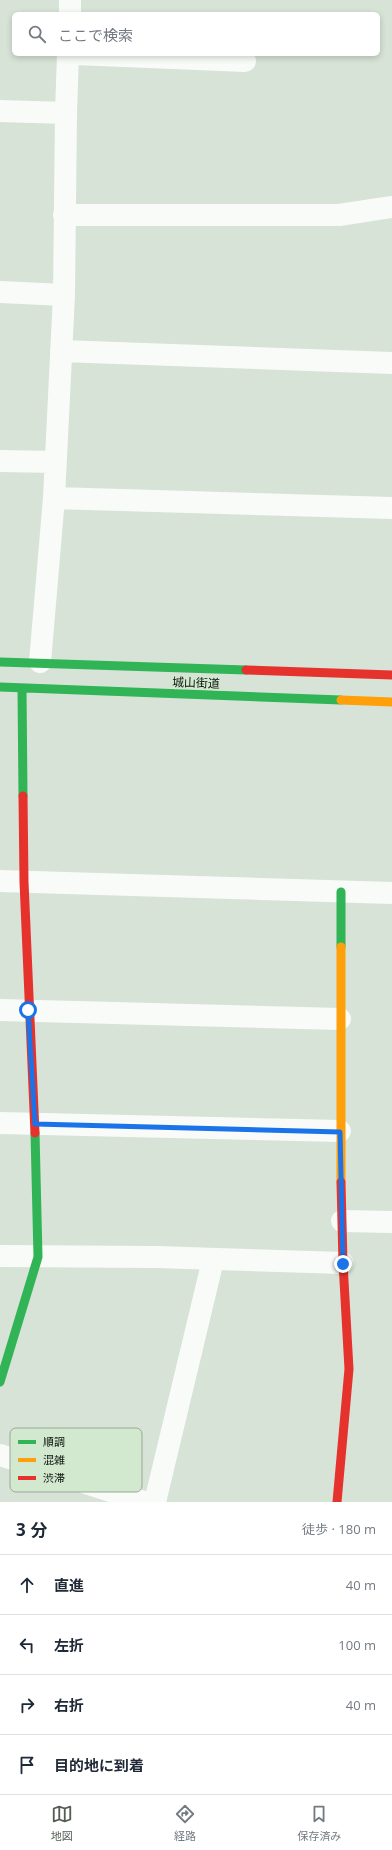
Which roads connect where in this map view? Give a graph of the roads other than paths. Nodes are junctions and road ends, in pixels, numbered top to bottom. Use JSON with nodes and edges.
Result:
{"nodes":[{"id":1,"x":70,"y":0,"type":"edge"},
{"id":2,"x":70,"y":12,"type":"edge"},
{"id":3,"x":68,"y":56,"type":"edge"},
{"id":4,"x":124,"y":56,"type":"edge"},
{"id":5,"x":245,"y":61,"type":"dead end"},
{"id":6,"x":0,"y":111,"type":"edge"},
{"id":7,"x":66,"y":113,"type":"junction"},
{"id":8,"x":392,"y":207,"type":"edge"},
{"id":9,"x":64,"y":215,"type":"junction"},
{"id":10,"x":0,"y":292,"type":"edge"},
{"id":11,"x":64,"y":295,"type":"junction"},
{"id":12,"x":61,"y":351,"type":"junction"},
{"id":13,"x":392,"y":363,"type":"edge"},
{"id":14,"x":0,"y":461,"type":"edge"},
{"id":15,"x":55,"y":462,"type":"junction"},
{"id":16,"x":54,"y":498,"type":"junction"},
{"id":17,"x":392,"y":508,"type":"edge"},
{"id":18,"x":0,"y":662,"type":"edge"},
{"id":19,"x":40,"y":662,"type":"junction"},
{"id":20,"x":392,"y":676,"type":"edge"},
{"id":21,"x":0,"y":687,"type":"edge"},
{"id":22,"x":22,"y":688,"type":"junction"},
{"id":23,"x":392,"y":702,"type":"edge"},
{"id":24,"x":0,"y":881,"type":"edge"},
{"id":25,"x":24,"y":882,"type":"junction"},
{"id":26,"x":341,"y":892,"type":"junction"},
{"id":27,"x":392,"y":893,"type":"edge"},
{"id":28,"x":0,"y":1010,"type":"edge"},
{"id":29,"x":28,"y":1010,"type":"junction"},
{"id":30,"x":340,"y":1019,"type":"junction"},
{"id":31,"x":0,"y":1123,"type":"edge"},
{"id":32,"x":35,"y":1124,"type":"junction"},
{"id":33,"x":340,"y":1132,"type":"junction"},
{"id":34,"x":342,"y":1221,"type":"junction"},
{"id":35,"x":392,"y":1222,"type":"edge"},
{"id":36,"x":0,"y":1256,"type":"edge"},
{"id":37,"x":38,"y":1257,"type":"junction"},
{"id":38,"x":213,"y":1260,"type":"junction"},
{"id":39,"x":343,"y":1264,"type":"junction"},
{"id":40,"x":0,"y":1382,"type":"edge"},
{"id":41,"x":0,"y":1456,"type":"edge"},
{"id":42,"x":10,"y":1460,"type":"edge"},
{"id":43,"x":100,"y":1492,"type":"edge"},
{"id":44,"x":114,"y":1497,"type":"edge"},
{"id":45,"x":144,"y":1502,"type":"edge"},
{"id":46,"x":155,"y":1502,"type":"edge"},
{"id":47,"x":337,"y":1502,"type":"edge"}],
"edges":[{"from":1,"to":2,"type":"street"},
{"from":3,"to":7,"type":"street"},
{"from":4,"to":5,"type":"street"},
{"from":6,"to":7,"type":"street"},
{"from":7,"to":9,"type":"street"},
{"from":8,"to":9,"type":"street"},
{"from":9,"to":11,"type":"street"},
{"from":10,"to":11,"type":"street"},
{"from":11,"to":12,"type":"street"},
{"from":12,"to":13,"type":"street"},
{"from":12,"to":15,"type":"street"},
{"from":14,"to":15,"type":"street"},
{"from":15,"to":16,"type":"street"},
{"from":16,"to":17,"type":"street"},
{"from":16,"to":19,"type":"street"},
{"from":18,"to":19,"type":"street","name":"城山街道"},
{"from":19,"to":20,"type":"street","name":"城山街道"},
{"from":21,"to":22,"type":"street","name":"城山街道"},
{"from":22,"to":23,"type":"street","name":"城山街道"},
{"from":22,"to":25,"type":"street"},
{"from":24,"to":25,"type":"street"},
{"from":25,"to":26,"type":"street"},
{"from":25,"to":29,"type":"street"},
{"from":26,"to":27,"type":"street"},
{"from":26,"to":30,"type":"street"},
{"from":28,"to":29,"type":"street"},
{"from":29,"to":30,"type":"street"},
{"from":29,"to":32,"type":"street"},
{"from":30,"to":33,"type":"street"},
{"from":31,"to":32,"type":"street"},
{"from":32,"to":33,"type":"street"},
{"from":32,"to":37,"type":"street"},
{"from":33,"to":34,"type":"street"},
{"from":34,"to":35,"type":"street"},
{"from":34,"to":39,"type":"street"},
{"from":36,"to":37,"type":"street"},
{"from":37,"to":38,"type":"street"},
{"from":37,"to":40,"type":"street"},
{"from":38,"to":39,"type":"street"},
{"from":38,"to":46,"type":"street"},
{"from":39,"to":47,"type":"street"},
{"from":41,"to":42,"type":"street"},
{"from":43,"to":44,"type":"street"},
{"from":44,"to":45,"type":"street"}]}
